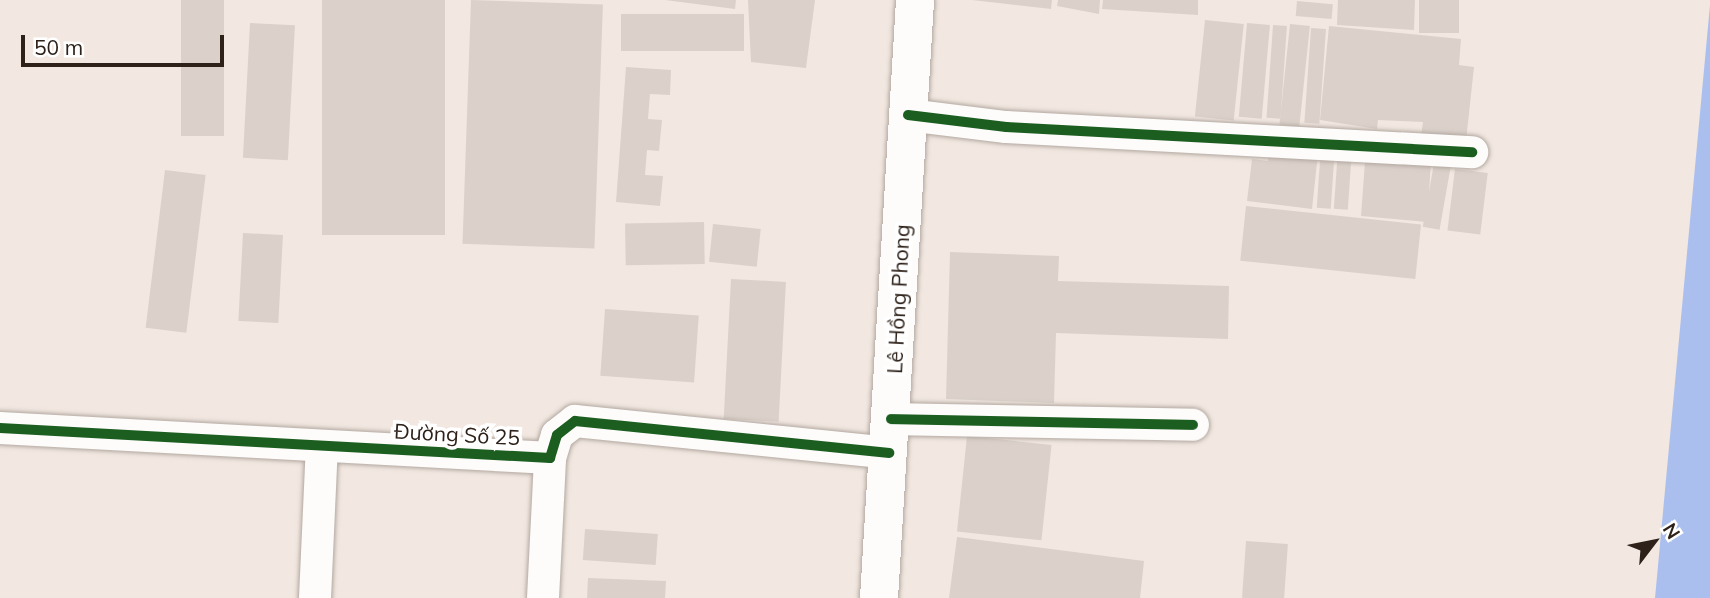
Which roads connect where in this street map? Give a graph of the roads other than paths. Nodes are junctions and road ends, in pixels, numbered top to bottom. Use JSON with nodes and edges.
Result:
{"nodes":[{"id":1,"x":915,"y":0,"type":"edge"},
{"id":2,"x":908,"y":115,"type":"junction"},
{"id":3,"x":1472,"y":152,"type":"dead end"},
{"id":4,"x":1193,"y":425,"type":"dead end"},
{"id":5,"x":0,"y":428,"type":"edge"},
{"id":6,"x":890,"y":436,"type":"junction"},
{"id":7,"x":322,"y":446,"type":"junction"},
{"id":8,"x":550,"y":458,"type":"junction"},
{"id":9,"x":314,"y":598,"type":"edge"},
{"id":10,"x":543,"y":598,"type":"edge"},
{"id":11,"x":879,"y":598,"type":"edge"}],
"edges":[{"from":1,"to":2,"type":"highway","name":"Lê Hồng Phong"},
{"from":2,"to":3,"type":"street"},
{"from":2,"to":6,"type":"highway","name":"Lê Hồng Phong"},
{"from":4,"to":6,"type":"street","name":"Đường Số 25"},
{"from":5,"to":7,"type":"street","name":"Đường Số 25"},
{"from":6,"to":8,"type":"street","name":"Đường Số 25"},
{"from":6,"to":11,"type":"highway","name":"Lê Hồng Phong"},
{"from":7,"to":8,"type":"street","name":"Đường Số 25"},
{"from":7,"to":9,"type":"street"},
{"from":8,"to":10,"type":"street"}]}
